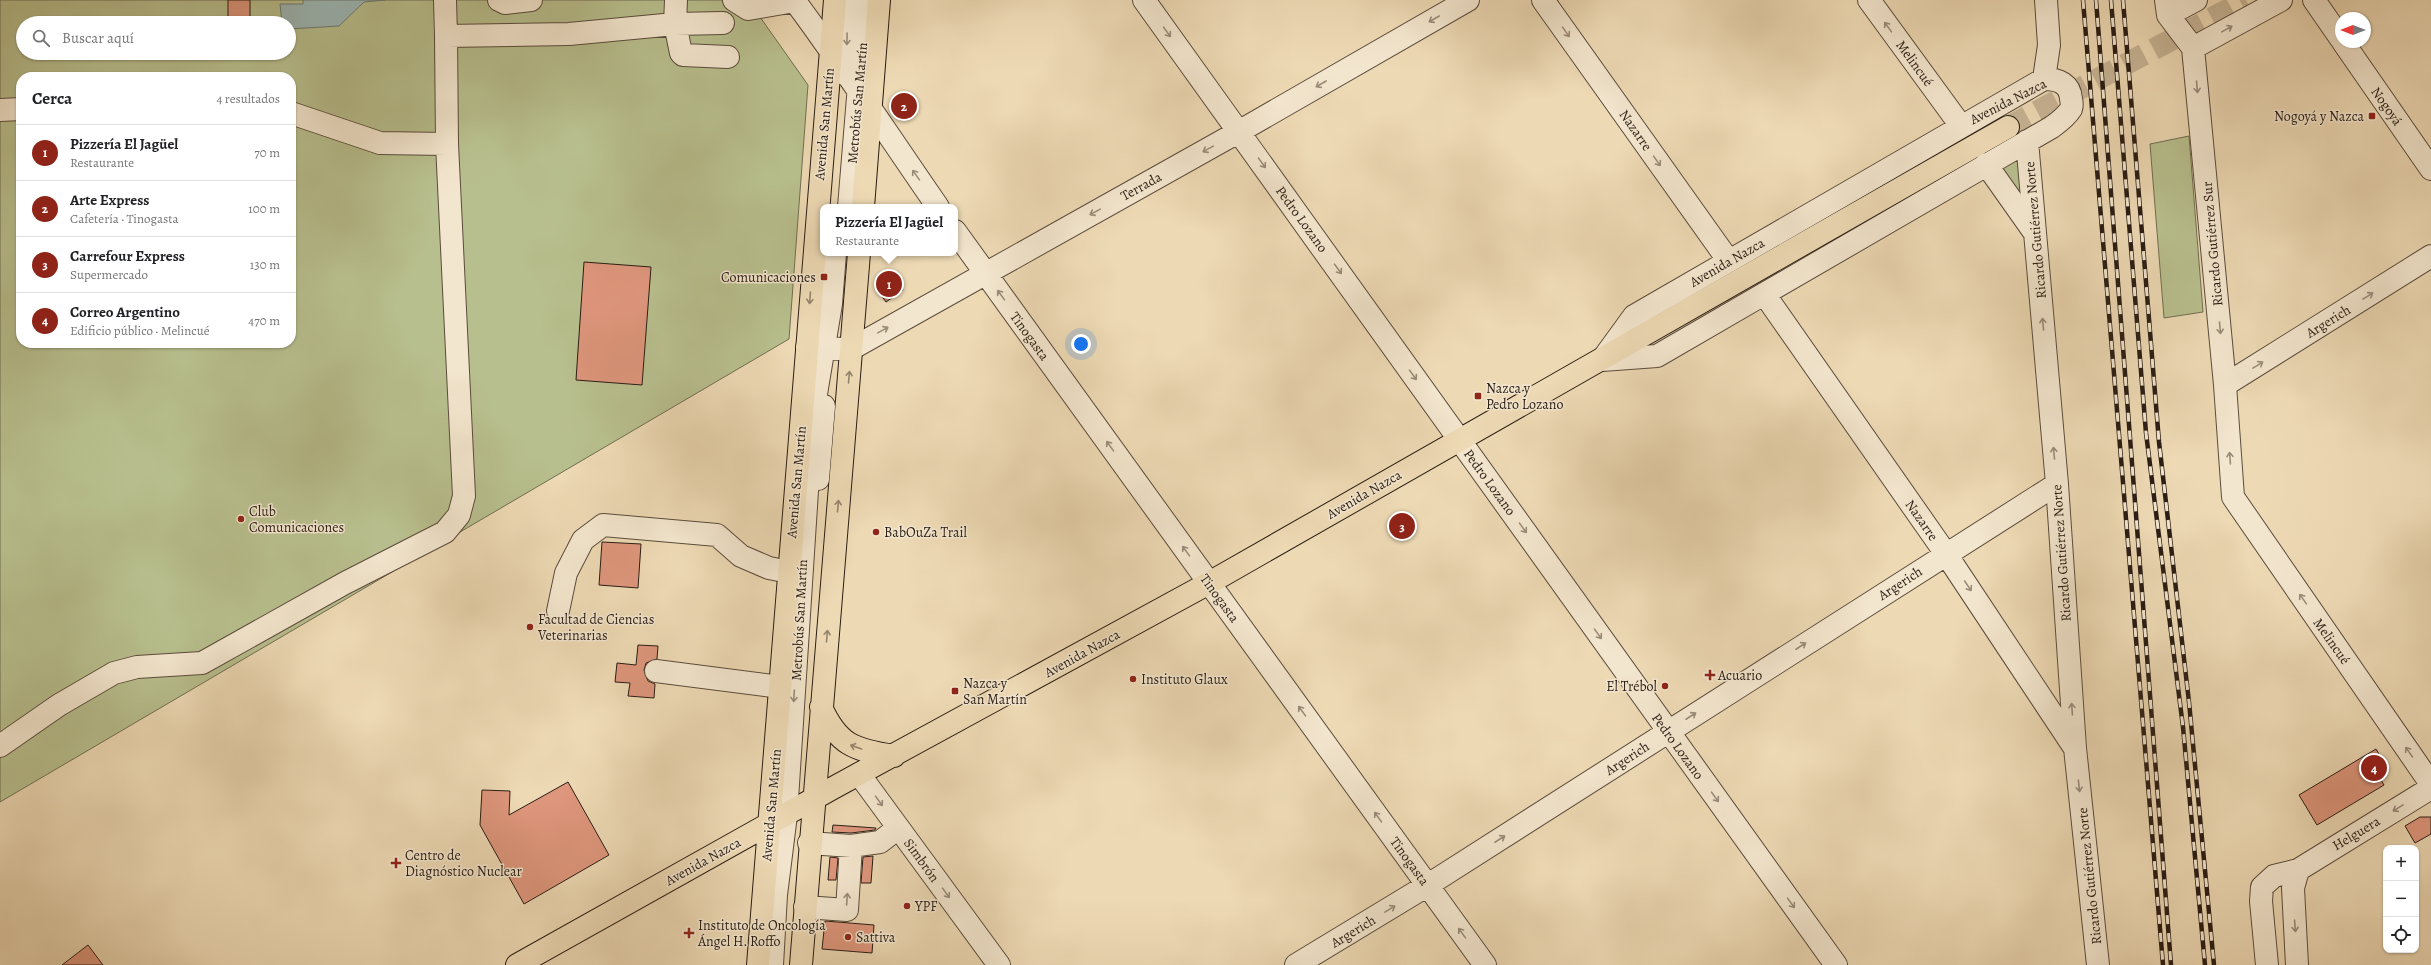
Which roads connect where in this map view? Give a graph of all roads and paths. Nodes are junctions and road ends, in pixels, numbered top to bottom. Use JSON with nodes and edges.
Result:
{"nodes":[{"id":1,"x":445,"y":0,"type":"edge"},
{"id":2,"x":499,"y":0,"type":"edge"},
{"id":3,"x":531,"y":0,"type":"edge"},
{"id":4,"x":676,"y":0,"type":"edge"},
{"id":5,"x":734,"y":0,"type":"edge"},
{"id":6,"x":794,"y":0,"type":"edge"},
{"id":7,"x":835,"y":0,"type":"edge"},
{"id":8,"x":848,"y":0,"type":"edge"},
{"id":9,"x":866,"y":0,"type":"edge"},
{"id":10,"x":879,"y":0,"type":"edge"},
{"id":11,"x":1144,"y":0,"type":"edge"},
{"id":12,"x":1468,"y":0,"type":"edge"},
{"id":13,"x":1543,"y":0,"type":"edge"},
{"id":14,"x":1869,"y":0,"type":"edge"},
{"id":15,"x":2046,"y":0,"type":"edge"},
{"id":16,"x":2196,"y":0,"type":"edge"},
{"id":17,"x":2281,"y":0,"type":"edge"},
{"id":18,"x":2314,"y":0,"type":"edge"},
{"id":19,"x":2167,"y":8,"type":"edge"},
{"id":20,"x":723,"y":23,"type":"dead end"},
{"id":21,"x":675,"y":24,"type":"junction"},
{"id":22,"x":2335,"y":30,"type":"edge"},
{"id":23,"x":446,"y":36,"type":"junction"},
{"id":24,"x":2193,"y":48,"type":"junction"},
{"id":25,"x":2347,"y":48,"type":"edge"},
{"id":26,"x":830,"y":50,"type":"junction"},
{"id":27,"x":728,"y":57,"type":"dead end"},
{"id":28,"x":2044,"y":79,"type":"junction"},
{"id":29,"x":852,"y":84,"type":"junction"},
{"id":30,"x":16,"y":109,"type":"edge"},
{"id":31,"x":0,"y":110,"type":"edge"},
{"id":32,"x":870,"y":111,"type":"junction"},
{"id":33,"x":296,"y":115,"type":"edge"},
{"id":34,"x":1961,"y":126,"type":"junction"},
{"id":35,"x":2008,"y":127,"type":"tunnel mouth"},
{"id":36,"x":1240,"y":131,"type":"junction"},
{"id":37,"x":2027,"y":141,"type":"junction"},
{"id":38,"x":447,"y":144,"type":"junction"},
{"id":39,"x":1986,"y":164,"type":"junction"},
{"id":40,"x":2431,"y":169,"type":"edge"},
{"id":41,"x":829,"y":204,"type":"edge"},
{"id":42,"x":839,"y":204,"type":"edge"},
{"id":43,"x":849,"y":204,"type":"edge"},
{"id":44,"x":863,"y":204,"type":"edge"},
{"id":45,"x":936,"y":204,"type":"edge"},
{"id":46,"x":2035,"y":233,"type":"junction"},
{"id":47,"x":958,"y":235,"type":"edge"},
{"id":48,"x":829,"y":256,"type":"edge"},
{"id":49,"x":835,"y":256,"type":"edge"},
{"id":50,"x":846,"y":256,"type":"edge"},
{"id":51,"x":858,"y":256,"type":"edge"},
{"id":52,"x":2431,"y":256,"type":"edge"},
{"id":53,"x":1728,"y":260,"type":"junction"},
{"id":54,"x":985,"y":274,"type":"junction"},
{"id":55,"x":1765,"y":295,"type":"junction"},
{"id":56,"x":829,"y":348,"type":"junction"},
{"id":57,"x":1602,"y":360,"type":"junction"},
{"id":58,"x":2225,"y":385,"type":"junction"},
{"id":59,"x":1460,"y":440,"type":"junction"},
{"id":60,"x":2057,"y":484,"type":"junction"},
{"id":61,"x":2233,"y":497,"type":"joint"},
{"id":62,"x":1946,"y":554,"type":"junction"},
{"id":63,"x":789,"y":572,"type":"junction"},
{"id":64,"x":1209,"y":583,"type":"junction"},
{"id":65,"x":558,"y":611,"type":"dead end"},
{"id":66,"x":656,"y":671,"type":"dead end"},
{"id":67,"x":780,"y":687,"type":"junction"},
{"id":68,"x":821,"y":707,"type":"junction"},
{"id":69,"x":1668,"y":731,"type":"junction"},
{"id":70,"x":0,"y":746,"type":"edge"},
{"id":71,"x":2075,"y":748,"type":"junction"},
{"id":72,"x":894,"y":756,"type":"junction"},
{"id":73,"x":859,"y":774,"type":"junction"},
{"id":74,"x":2431,"y":784,"type":"edge"},
{"id":75,"x":2431,"y":788,"type":"edge"},
{"id":76,"x":792,"y":812,"type":"junction"},
{"id":77,"x":898,"y":828,"type":"junction"},
{"id":78,"x":810,"y":843,"type":"junction"},
{"id":79,"x":851,"y":846,"type":"junction"},
{"id":80,"x":2295,"y":879,"type":"junction"},
{"id":81,"x":1428,"y":886,"type":"junction"},
{"id":82,"x":805,"y":907,"type":"junction"},
{"id":83,"x":517,"y":965,"type":"edge"},
{"id":84,"x":758,"y":965,"type":"edge"},
{"id":85,"x":772,"y":965,"type":"edge"},
{"id":86,"x":786,"y":965,"type":"edge"},
{"id":87,"x":800,"y":965,"type":"edge"},
{"id":88,"x":999,"y":965,"type":"edge"},
{"id":89,"x":1296,"y":965,"type":"edge"},
{"id":90,"x":1485,"y":965,"type":"edge"},
{"id":91,"x":1836,"y":965,"type":"edge"},
{"id":92,"x":2098,"y":965,"type":"edge"},
{"id":93,"x":2267,"y":965,"type":"edge"},
{"id":94,"x":2297,"y":965,"type":"edge"}],
"edges":[{"from":1,"to":23,"type":"street"},
{"from":2,"to":3,"type":"street"},
{"from":4,"to":21,"type":"street"},
{"from":5,"to":6,"type":"street"},
{"from":6,"to":26,"type":"street"},
{"from":7,"to":26,"type":"main road","name":"Avenida San Martín"},
{"from":8,"to":29,"type":"street","name":"Metrobús San Martín","one_way":true},
{"from":9,"to":29,"type":"street","name":"Metrobús San Martín"},
{"from":10,"to":32,"type":"main road"},
{"from":11,"to":36,"type":"street","name":"Pedro Lozano","one_way":true},
{"from":12,"to":36,"type":"street","name":"Terrada","one_way":true},
{"from":13,"to":53,"type":"street","name":"Nazarre","one_way":true},
{"from":34,"to":14,"type":"street","name":"Melincué","one_way":true},
{"from":15,"to":28,"type":"street"},
{"from":16,"to":19,"type":"street"},
{"from":24,"to":17,"type":"street","one_way":true},
{"from":18,"to":22,"type":"street"},
{"from":19,"to":24,"type":"street"},
{"from":20,"to":21,"type":"street"},
{"from":21,"to":23,"type":"street"},
{"from":21,"to":27,"type":"street"},
{"from":23,"to":38,"type":"street"},
{"from":24,"to":58,"type":"street","name":"Ricardo Gutiérrez Sur","one_way":true},
{"from":25,"to":40,"type":"street","name":"Nogoyá"},
{"from":26,"to":29,"type":"street"},
{"from":26,"to":41,"type":"main road","name":"Avenida San Martín","one_way":true},
{"from":28,"to":34,"type":"street","name":"Avenida Nazca"},
{"from":28,"to":37,"type":"street","name":"Avenida Nazca"},
{"from":29,"to":32,"type":"street"},
{"from":29,"to":42,"type":"street","name":"Metrobús San Martín"},
{"from":29,"to":43,"type":"street","name":"Metrobús San Martín"},
{"from":30,"to":31,"type":"street"},
{"from":32,"to":44,"type":"main road"},
{"from":45,"to":32,"type":"street","one_way":true},
{"from":33,"to":38,"type":"street"},
{"from":34,"to":53,"type":"street","name":"Avenida Nazca"},
{"from":35,"to":57,"type":"main road","name":"Avenida Nazca"},
{"from":36,"to":54,"type":"street","name":"Terrada","one_way":true},
{"from":36,"to":59,"type":"street","name":"Pedro Lozano","one_way":true},
{"from":37,"to":39,"type":"street","name":"Avenida Nazca"},
{"from":37,"to":46,"type":"street","name":"Ricardo Gutiérrez Norte"},
{"from":38,"to":70,"type":"street"},
{"from":39,"to":46,"type":"street"},
{"from":39,"to":55,"type":"street","name":"Avenida Nazca"},
{"from":60,"to":46,"type":"street","name":"Ricardo Gutiérrez Norte","one_way":true},
{"from":47,"to":54,"type":"street","name":"Tinogasta"},
{"from":48,"to":56,"type":"main road","name":"Avenida San Martín","one_way":true},
{"from":49,"to":56,"type":"street","name":"Metrobús San Martín"},
{"from":50,"to":56,"type":"street","name":"Metrobús San Martín"},
{"from":51,"to":56,"type":"main road","name":"Avenida San Martín"},
{"from":58,"to":52,"type":"street","name":"Argerich","one_way":true},
{"from":53,"to":57,"type":"street","name":"Avenida Nazca"},
{"from":56,"to":54,"type":"street","name":"Terrada","one_way":true},
{"from":64,"to":54,"type":"street","name":"Tinogasta","one_way":true},
{"from":55,"to":57,"type":"street","name":"Avenida Nazca"},
{"from":55,"to":62,"type":"street","name":"Nazarre"},
{"from":56,"to":63,"type":"main road","name":"Avenida San Martín"},
{"from":68,"to":56,"type":"main road","name":"Avenida San Martín","one_way":true},
{"from":56,"to":76,"type":"street","name":"Metrobús San Martín"},
{"from":57,"to":59,"type":"main road","name":"Avenida Nazca"},
{"from":61,"to":58,"type":"street","name":"Ricardo Gutiérrez Sur","one_way":true},
{"from":59,"to":64,"type":"main road","name":"Avenida Nazca"},
{"from":59,"to":69,"type":"street","name":"Pedro Lozano","one_way":true},
{"from":60,"to":62,"type":"street","name":"Argerich"},
{"from":71,"to":60,"type":"street","name":"Ricardo Gutiérrez Norte","one_way":true},
{"from":74,"to":61,"type":"street","name":"Melincué","one_way":true},
{"from":69,"to":62,"type":"street","name":"Argerich","one_way":true},
{"from":62,"to":71,"type":"street","name":"Nazarre","one_way":true},
{"from":63,"to":65,"type":"street"},
{"from":63,"to":67,"type":"main road","name":"Avenida San Martín"},
{"from":64,"to":72,"type":"main road","name":"Avenida Nazca"},
{"from":81,"to":64,"type":"street","name":"Tinogasta","one_way":true},
{"from":66,"to":67,"type":"street"},
{"from":67,"to":76,"type":"main road","name":"Avenida San Martín"},
{"from":72,"to":68,"type":"main road","one_way":true},
{"from":68,"to":76,"type":"main road","name":"Avenida San Martín"},
{"from":81,"to":69,"type":"street","name":"Argerich","one_way":true},
{"from":69,"to":91,"type":"street","name":"Pedro Lozano","one_way":true},
{"from":71,"to":92,"type":"street","name":"Ricardo Gutiérrez Norte","one_way":true},
{"from":72,"to":73,"type":"main road","name":"Avenida Nazca"},
{"from":73,"to":76,"type":"main road","name":"Avenida Nazca"},
{"from":73,"to":77,"type":"street","name":"Simbrón","one_way":true},
{"from":75,"to":80,"type":"street","name":"Helguera","one_way":true},
{"from":76,"to":78,"type":"main road","name":"Avenida San Martín"},
{"from":76,"to":83,"type":"main road","name":"Avenida Nazca"},
{"from":76,"to":84,"type":"main road","name":"Avenida San Martín"},
{"from":76,"to":85,"type":"street","name":"Metrobús San Martín"},
{"from":76,"to":86,"type":"street","name":"Metrobús San Martín"},
{"from":77,"to":79,"type":"street"},
{"from":77,"to":88,"type":"street","name":"Simbrón","one_way":true},
{"from":78,"to":79,"type":"street"},
{"from":78,"to":82,"type":"main road","name":"Avenida San Martín"},
{"from":82,"to":79,"type":"street","one_way":true},
{"from":80,"to":93,"type":"street","name":"Helguera"},
{"from":80,"to":94,"type":"street","one_way":true},
{"from":89,"to":81,"type":"street","name":"Argerich","one_way":true},
{"from":90,"to":81,"type":"street","name":"Tinogasta","one_way":true},
{"from":82,"to":87,"type":"main road","name":"Avenida San Martín"}]}
